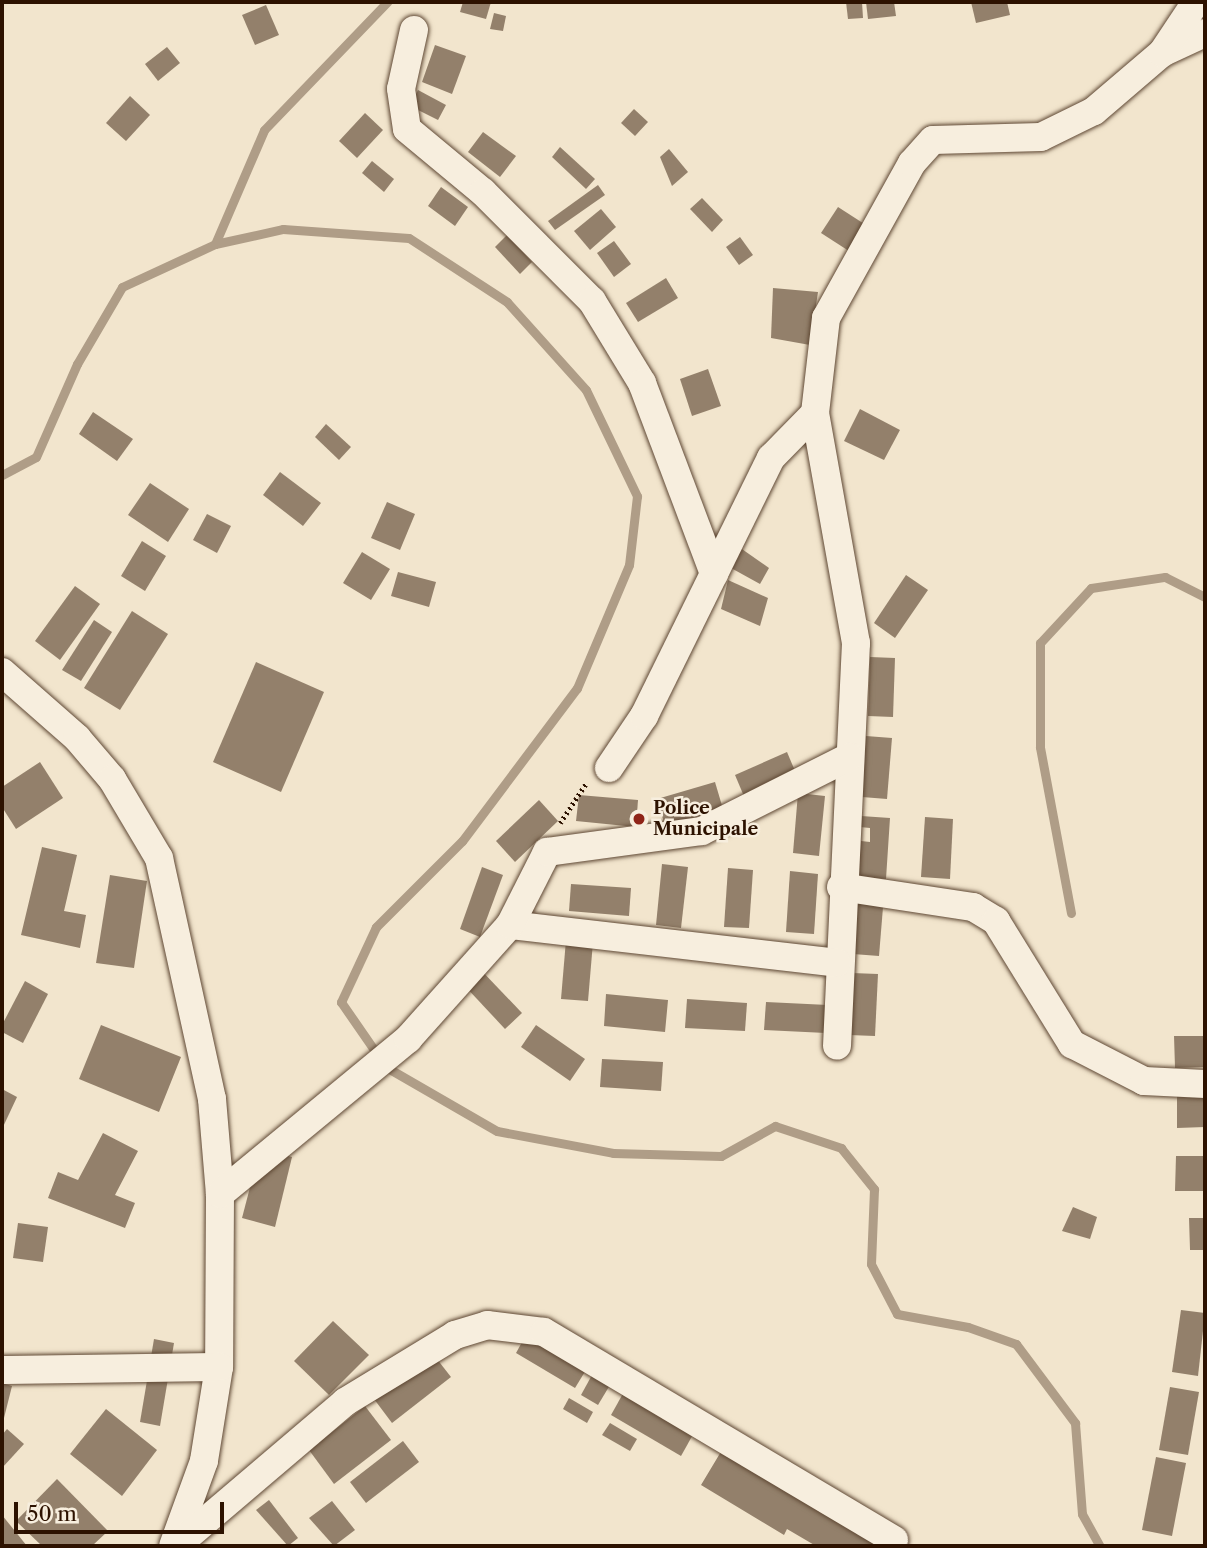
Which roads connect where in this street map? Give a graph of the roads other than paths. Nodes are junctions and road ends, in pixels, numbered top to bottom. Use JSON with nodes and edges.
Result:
{"nodes":[{"id":1,"x":1196,"y":2,"type":"edge"},
{"id":2,"x":414,"y":30,"type":"dead end"},
{"id":3,"x":1205,"y":33,"type":"edge"},
{"id":4,"x":1162,"y":54,"type":"junction"},
{"id":5,"x":815,"y":413,"type":"junction"},
{"id":6,"x":714,"y":574,"type":"junction"},
{"id":7,"x":2,"y":672,"type":"edge"},
{"id":8,"x":849,"y":757,"type":"junction"},
{"id":9,"x":609,"y":768,"type":"road end"},
{"id":10,"x":841,"y":887,"type":"junction"},
{"id":11,"x":510,"y":925,"type":"junction"},
{"id":12,"x":837,"y":963,"type":"junction"},
{"id":13,"x":837,"y":1046,"type":"dead end"},
{"id":14,"x":1205,"y":1084,"type":"edge"},
{"id":15,"x":220,"y":1194,"type":"junction"},
{"id":16,"x":219,"y":1367,"type":"junction"},
{"id":17,"x":2,"y":1370,"type":"edge"},
{"id":18,"x":894,"y":1540,"type":"dead end"},
{"id":19,"x":175,"y":1546,"type":"edge"}],
"edges":[{"from":1,"to":4,"type":"street"},
{"from":2,"to":6,"type":"street"},
{"from":3,"to":4,"type":"street"},
{"from":4,"to":5,"type":"street"},
{"from":5,"to":6,"type":"street"},
{"from":5,"to":8,"type":"street"},
{"from":6,"to":9,"type":"street"},
{"from":7,"to":15,"type":"street"},
{"from":8,"to":10,"type":"street"},
{"from":8,"to":11,"type":"street"},
{"from":10,"to":12,"type":"street"},
{"from":10,"to":14,"type":"street"},
{"from":11,"to":12,"type":"street"},
{"from":11,"to":15,"type":"street"},
{"from":12,"to":13,"type":"street"},
{"from":15,"to":16,"type":"street"},
{"from":16,"to":17,"type":"street"},
{"from":16,"to":19,"type":"street"},
{"from":18,"to":19,"type":"street"}]}
